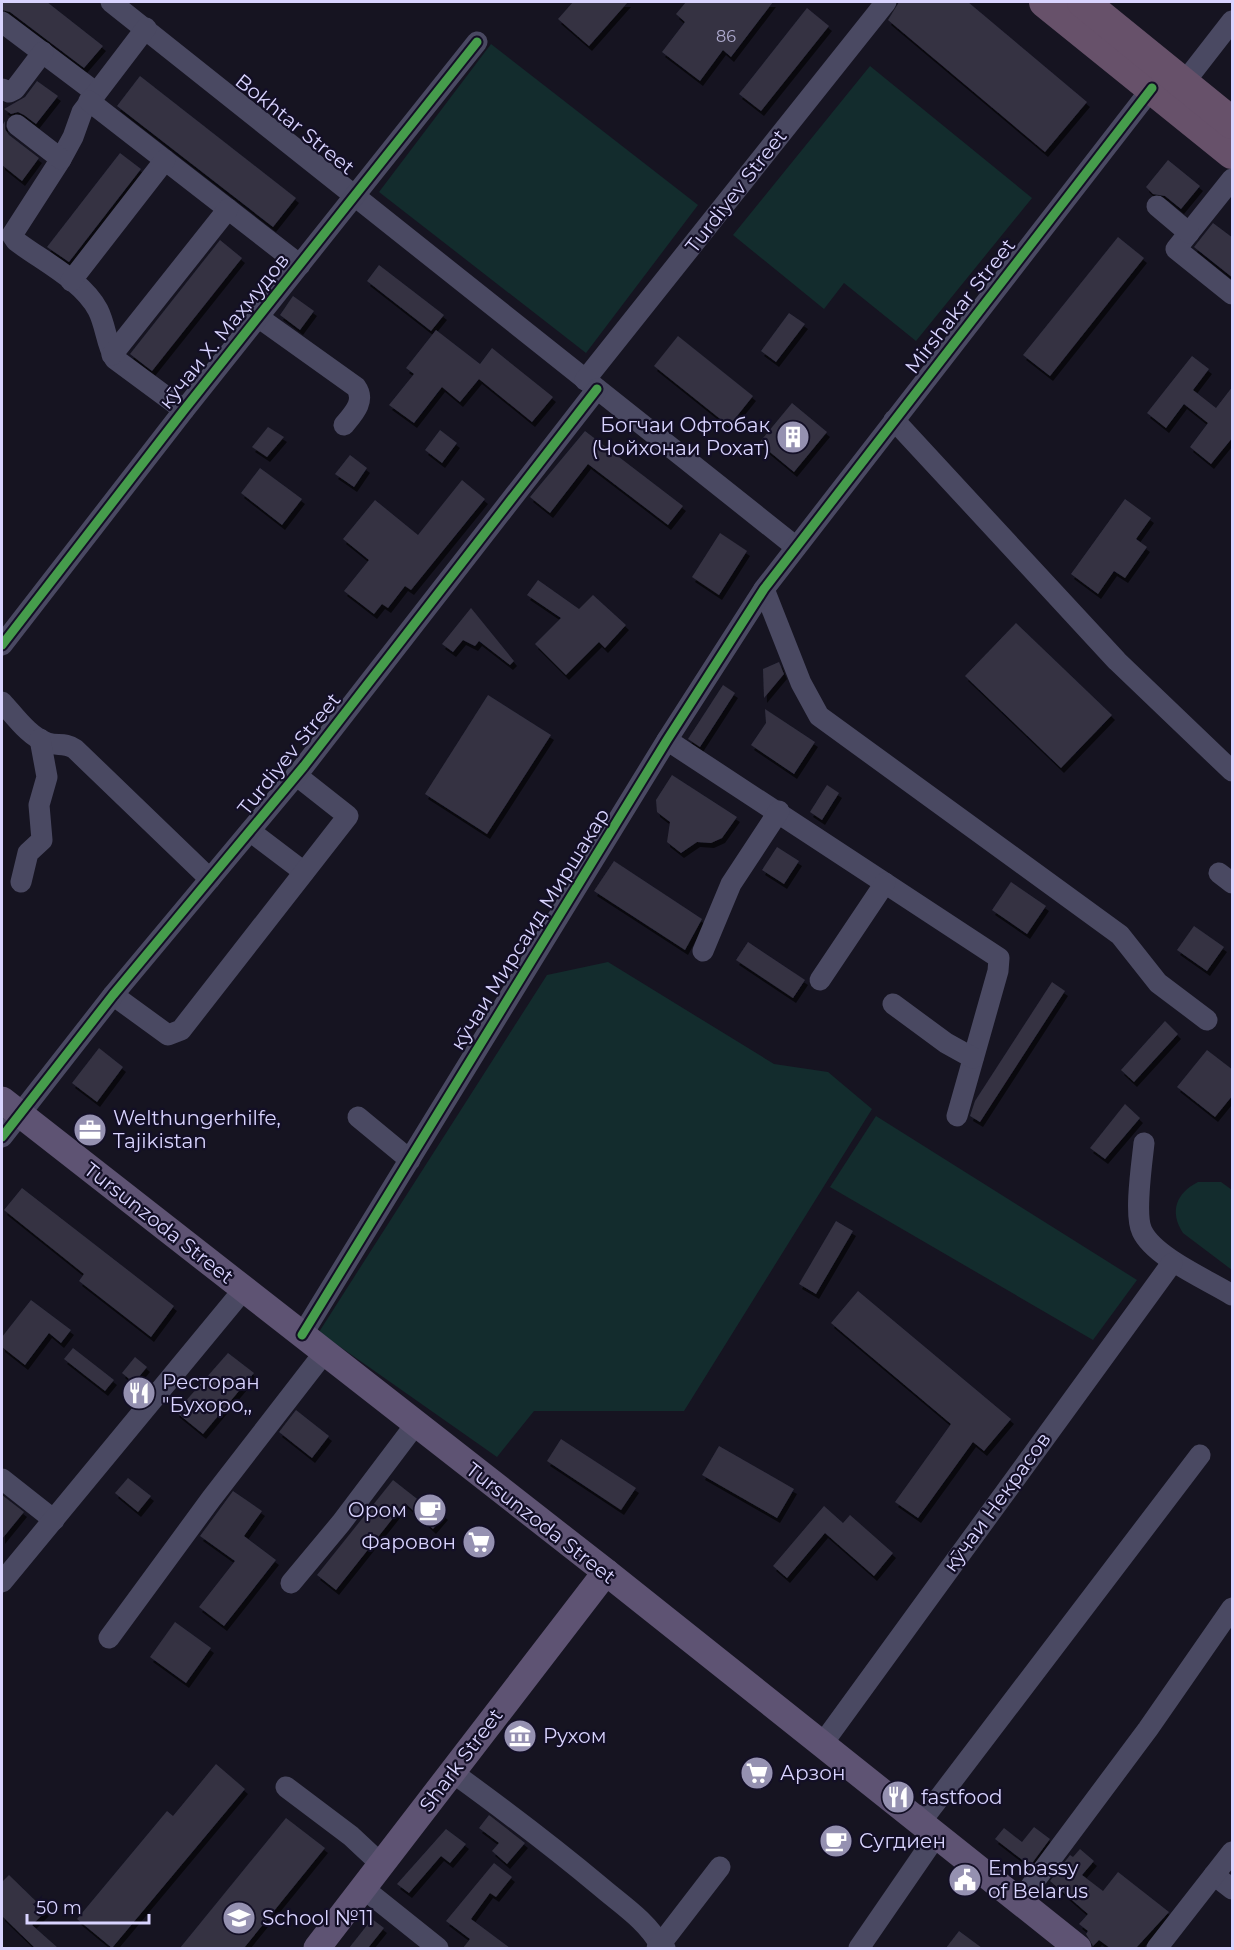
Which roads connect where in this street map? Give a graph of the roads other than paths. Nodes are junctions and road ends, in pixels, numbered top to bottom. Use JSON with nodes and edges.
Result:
{"nodes":[{"id":1,"x":111,"y":2,"type":"edge"},
{"id":2,"x":886,"y":2,"type":"edge"},
{"id":3,"x":1045,"y":2,"type":"edge"},
{"id":4,"x":1083,"y":2,"type":"edge"},
{"id":5,"x":1233,"y":21,"type":"edge"},
{"id":6,"x":2,"y":22,"type":"edge"},
{"id":7,"x":146,"y":28,"type":"junction"},
{"id":8,"x":477,"y":42,"type":"dead end"},
{"id":9,"x":44,"y":52,"type":"junction"},
{"id":10,"x":1168,"y":86,"type":"junction"},
{"id":11,"x":2,"y":89,"type":"edge"},
{"id":12,"x":92,"y":96,"type":"junction"},
{"id":13,"x":1233,"y":123,"type":"edge"},
{"id":14,"x":17,"y":125,"type":"dead end"},
{"id":15,"x":1233,"y":153,"type":"edge"},
{"id":16,"x":62,"y":159,"type":"junction"},
{"id":17,"x":165,"y":160,"type":"junction"},
{"id":18,"x":1233,"y":179,"type":"edge"},
{"id":19,"x":356,"y":196,"type":"junction"},
{"id":20,"x":1157,"y":206,"type":"dead end"},
{"id":21,"x":228,"y":209,"type":"junction"},
{"id":22,"x":1189,"y":233,"type":"junction"},
{"id":23,"x":300,"y":265,"type":"junction"},
{"id":24,"x":70,"y":281,"type":"junction"},
{"id":25,"x":1233,"y":294,"type":"edge"},
{"id":26,"x":258,"y":317,"type":"junction"},
{"id":27,"x":112,"y":355,"type":"junction"},
{"id":28,"x":591,"y":384,"type":"junction"},
{"id":29,"x":184,"y":410,"type":"junction"},
{"id":30,"x":894,"y":420,"type":"junction"},
{"id":31,"x":344,"y":425,"type":"dead end"},
{"id":32,"x":796,"y":547,"type":"junction"},
{"id":33,"x":764,"y":589,"type":"junction"},
{"id":34,"x":2,"y":645,"type":"edge"},
{"id":35,"x":2,"y":702,"type":"edge"},
{"id":36,"x":40,"y":739,"type":"junction"},
{"id":37,"x":667,"y":741,"type":"junction"},
{"id":38,"x":1232,"y":771,"type":"edge"},
{"id":39,"x":296,"y":775,"type":"junction"},
{"id":40,"x":779,"y":811,"type":"junction"},
{"id":41,"x":250,"y":831,"type":"junction"},
{"id":42,"x":304,"y":872,"type":"junction"},
{"id":43,"x":210,"y":879,"type":"junction"},
{"id":44,"x":21,"y":882,"type":"dead end"},
{"id":45,"x":885,"y":883,"type":"junction"},
{"id":46,"x":703,"y":951,"type":"dead end"},
{"id":47,"x":820,"y":980,"type":"dead end"},
{"id":48,"x":113,"y":995,"type":"junction"},
{"id":49,"x":893,"y":1004,"type":"dead end"},
{"id":50,"x":1207,"y":1020,"type":"dead end"},
{"id":51,"x":973,"y":1058,"type":"junction"},
{"id":52,"x":10,"y":1107,"type":"edge"},
{"id":53,"x":957,"y":1116,"type":"dead end"},
{"id":54,"x":358,"y":1117,"type":"dead end"},
{"id":55,"x":2,"y":1137,"type":"edge"},
{"id":56,"x":1144,"y":1143,"type":"dead end"},
{"id":57,"x":410,"y":1160,"type":"junction"},
{"id":58,"x":1172,"y":1263,"type":"junction"},
{"id":59,"x":244,"y":1289,"type":"junction"},
{"id":60,"x":1233,"y":1295,"type":"edge"},
{"id":61,"x":302,"y":1335,"type":"junction"},
{"id":62,"x":324,"y":1353,"type":"junction"},
{"id":63,"x":415,"y":1425,"type":"junction"},
{"id":64,"x":1200,"y":1455,"type":"dead end"},
{"id":65,"x":2,"y":1479,"type":"edge"},
{"id":66,"x":54,"y":1520,"type":"junction"},
{"id":67,"x":606,"y":1572,"type":"junction"},
{"id":68,"x":2,"y":1582,"type":"edge"},
{"id":69,"x":291,"y":1583,"type":"dead end"},
{"id":70,"x":1233,"y":1608,"type":"edge"},
{"id":71,"x":109,"y":1638,"type":"dead end"},
{"id":72,"x":823,"y":1743,"type":"junction"},
{"id":73,"x":452,"y":1772,"type":"junction"},
{"id":74,"x":286,"y":1787,"type":"dead end"},
{"id":75,"x":928,"y":1830,"type":"junction"},
{"id":76,"x":1233,"y":1852,"type":"edge"},
{"id":77,"x":382,"y":1864,"type":"junction"},
{"id":78,"x":720,"y":1867,"type":"dead end"},
{"id":79,"x":1214,"y":1875,"type":"junction"},
{"id":80,"x":363,"y":1888,"type":"junction"},
{"id":81,"x":1233,"y":1889,"type":"edge"},
{"id":82,"x":1019,"y":1902,"type":"junction"},
{"id":83,"x":661,"y":1947,"type":"edge"},
{"id":84,"x":316,"y":1948,"type":"edge"},
{"id":85,"x":438,"y":1948,"type":"edge"},
{"id":86,"x":859,"y":1948,"type":"edge"},
{"id":87,"x":1078,"y":1948,"type":"edge"},
{"id":88,"x":1157,"y":1948,"type":"edge"}],
"edges":[{"from":1,"to":7,"type":"street","name":"Bokhtar Street"},
{"from":2,"to":28,"type":"street","name":"Turdiyev Street"},
{"from":3,"to":10,"type":"highway"},
{"from":4,"to":10,"type":"highway"},
{"from":5,"to":10,"type":"street","name":"Mirshakar Street"},
{"from":6,"to":9,"type":"street"},
{"from":7,"to":12,"type":"street"},
{"from":7,"to":19,"type":"street","name":"Bokhtar Street"},
{"from":8,"to":19,"type":"street","name":"кӯчаи Х. Маҳмудов"},
{"from":9,"to":11,"type":"street"},
{"from":9,"to":12,"type":"street"},
{"from":10,"to":13,"type":"highway"},
{"from":10,"to":15,"type":"highway"},
{"from":10,"to":30,"type":"street","name":"Mirshakar Street"},
{"from":12,"to":16,"type":"street"},
{"from":12,"to":17,"type":"street"},
{"from":14,"to":16,"type":"street"},
{"from":16,"to":24,"type":"street"},
{"from":17,"to":21,"type":"street"},
{"from":17,"to":24,"type":"street"},
{"from":18,"to":22,"type":"street"},
{"from":19,"to":23,"type":"street","name":"кӯчаи Х. Маҳмудов"},
{"from":19,"to":28,"type":"street","name":"Bokhtar Street"},
{"from":20,"to":22,"type":"street"},
{"from":21,"to":23,"type":"street"},
{"from":21,"to":27,"type":"street"},
{"from":22,"to":25,"type":"street"},
{"from":23,"to":26,"type":"street","name":"кӯчаи Х. Маҳмудов"},
{"from":24,"to":27,"type":"street"},
{"from":26,"to":29,"type":"street","name":"кӯчаи Х. Маҳмудов"},
{"from":26,"to":31,"type":"street"},
{"from":27,"to":29,"type":"street"},
{"from":28,"to":32,"type":"street","name":"Bokhtar Street"},
{"from":28,"to":39,"type":"street","name":"Turdiyev Street"},
{"from":29,"to":34,"type":"street","name":"кӯчаи Х. Маҳмудов"},
{"from":30,"to":32,"type":"street","name":"Mirshakar Street"},
{"from":30,"to":38,"type":"street"},
{"from":32,"to":33,"type":"street","name":"кӯчаи Мирсаид Миршакар"},
{"from":33,"to":37,"type":"street","name":"кӯчаи Мирсаид Миршакар"},
{"from":33,"to":50,"type":"street"},
{"from":35,"to":36,"type":"street"},
{"from":36,"to":43,"type":"street"},
{"from":36,"to":44,"type":"street"},
{"from":37,"to":40,"type":"street"},
{"from":37,"to":57,"type":"street","name":"кӯчаи Мирсаид Миршакар"},
{"from":39,"to":41,"type":"street","name":"Turdiyev Street"},
{"from":39,"to":42,"type":"street"},
{"from":40,"to":45,"type":"street"},
{"from":40,"to":46,"type":"street"},
{"from":41,"to":42,"type":"street"},
{"from":41,"to":43,"type":"street","name":"Turdiyev Street"},
{"from":42,"to":48,"type":"street"},
{"from":43,"to":48,"type":"street","name":"Turdiyev Street"},
{"from":45,"to":47,"type":"street"},
{"from":45,"to":51,"type":"street"},
{"from":48,"to":52,"type":"street","name":"Turdiyev Street"},
{"from":49,"to":51,"type":"street"},
{"from":51,"to":53,"type":"street"},
{"from":52,"to":55,"type":"street","name":"Turdiyev Street"},
{"from":52,"to":59,"type":"main road","name":"Tursunzoda Street"},
{"from":54,"to":57,"type":"street"},
{"from":56,"to":58,"type":"street"},
{"from":57,"to":61,"type":"street","name":"кӯчаи Мирсаид Миршакар"},
{"from":58,"to":60,"type":"street"},
{"from":58,"to":72,"type":"street","name":"кӯчаи Некрасов"},
{"from":59,"to":61,"type":"main road","name":"Tursunzoda Street"},
{"from":59,"to":66,"type":"street"},
{"from":61,"to":62,"type":"main road","name":"Tursunzoda Street"},
{"from":62,"to":63,"type":"main road","name":"Tursunzoda Street"},
{"from":62,"to":71,"type":"street"},
{"from":63,"to":67,"type":"main road","name":"Tursunzoda Street"},
{"from":63,"to":69,"type":"street"},
{"from":64,"to":75,"type":"street"},
{"from":65,"to":66,"type":"street"},
{"from":66,"to":68,"type":"street"},
{"from":67,"to":72,"type":"main road","name":"Tursunzoda Street"},
{"from":67,"to":73,"type":"main road","name":"Shark Street"},
{"from":70,"to":82,"type":"street"},
{"from":72,"to":75,"type":"main road","name":"Tursunzoda Street"},
{"from":73,"to":77,"type":"main road","name":"Shark Street"},
{"from":73,"to":83,"type":"street"},
{"from":74,"to":77,"type":"street"},
{"from":75,"to":82,"type":"main road","name":"Tursunzoda Street"},
{"from":75,"to":86,"type":"street"},
{"from":76,"to":79,"type":"street"},
{"from":77,"to":80,"type":"main road","name":"Shark Street"},
{"from":78,"to":83,"type":"street"},
{"from":79,"to":81,"type":"street"},
{"from":79,"to":88,"type":"street"},
{"from":80,"to":84,"type":"main road","name":"Shark Street"},
{"from":80,"to":85,"type":"street"},
{"from":82,"to":87,"type":"main road","name":"Tursunzoda Street"}]}
